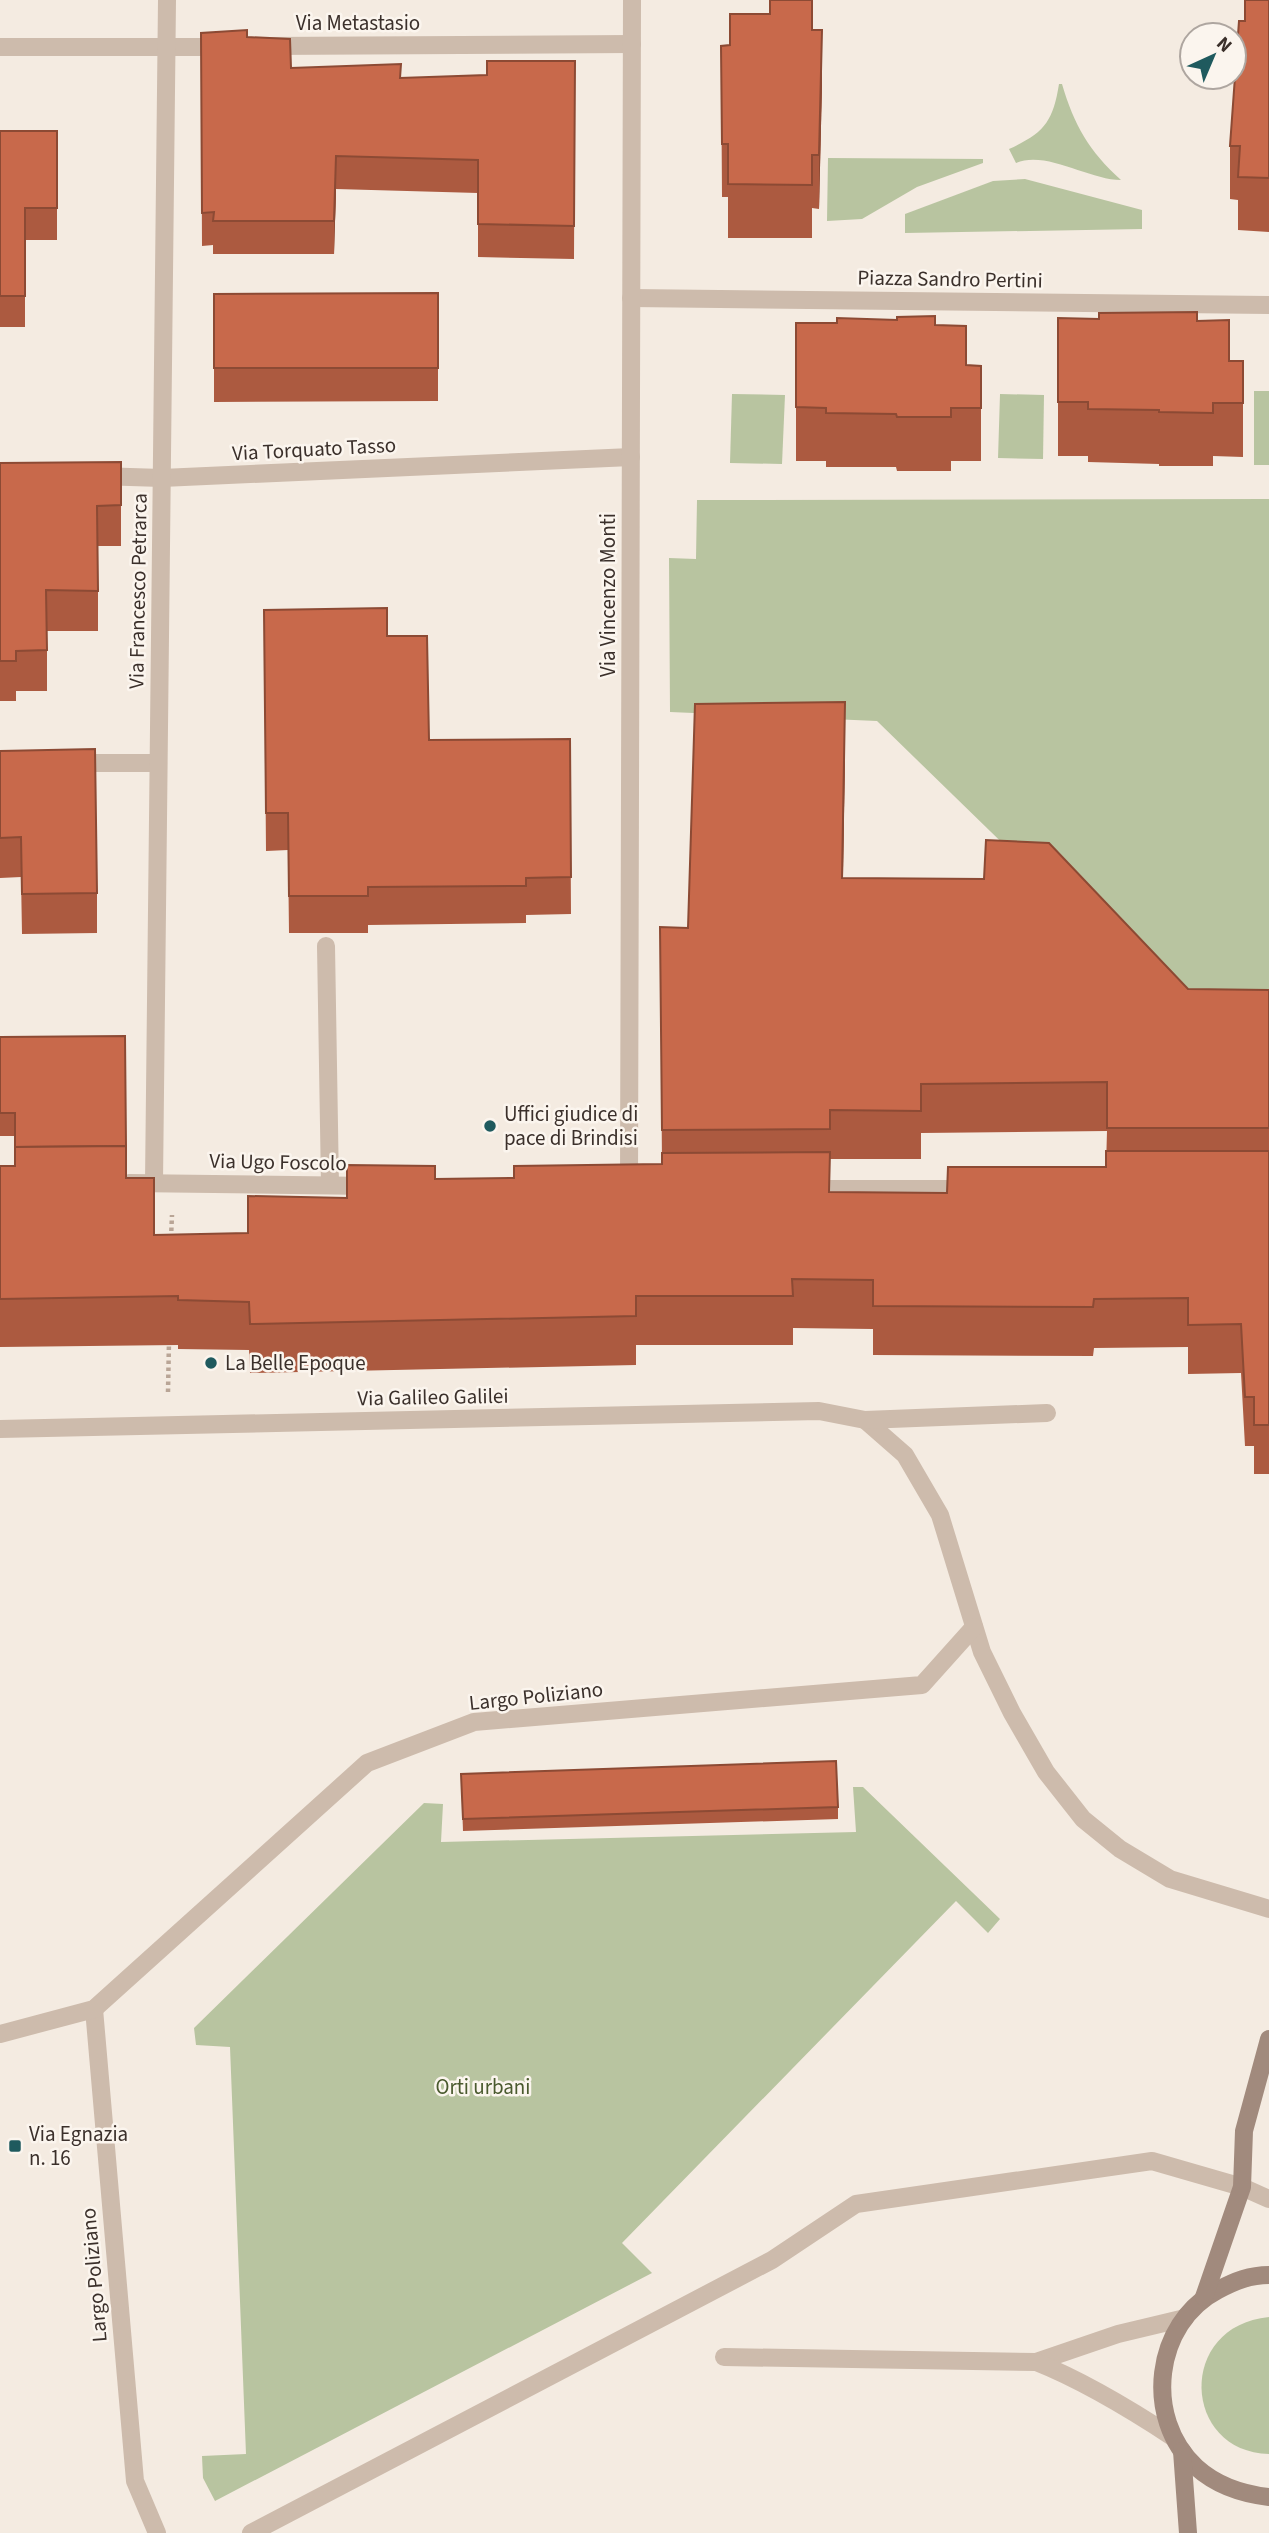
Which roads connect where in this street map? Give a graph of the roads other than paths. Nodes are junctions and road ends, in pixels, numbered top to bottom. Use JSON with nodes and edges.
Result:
{"nodes":[{"id":1,"x":167,"y":0,"type":"edge"},
{"id":2,"x":632,"y":0,"type":"edge"},
{"id":3,"x":632,"y":44,"type":"junction"},
{"id":4,"x":0,"y":47,"type":"edge"},
{"id":5,"x":167,"y":47,"type":"junction"},
{"id":6,"x":631,"y":298,"type":"junction"},
{"id":7,"x":1269,"y":305,"type":"edge"},
{"id":8,"x":631,"y":457,"type":"junction"},
{"id":9,"x":81,"y":476,"type":"edge"},
{"id":10,"x":162,"y":478,"type":"junction"},
{"id":11,"x":53,"y":763,"type":"edge"},
{"id":12,"x":159,"y":763,"type":"junction"},
{"id":13,"x":326,"y":946,"type":"dead end"},
{"id":14,"x":112,"y":1183,"type":"edge"},
{"id":15,"x":154,"y":1183,"type":"junction"},
{"id":16,"x":330,"y":1185,"type":"junction"},
{"id":17,"x":385,"y":1186,"type":"edge"},
{"id":18,"x":629,"y":1189,"type":"edge"},
{"id":19,"x":796,"y":1189,"type":"edge"},
{"id":20,"x":991,"y":1189,"type":"edge"},
{"id":21,"x":1047,"y":1413,"type":"dead end"},
{"id":22,"x":866,"y":1420,"type":"junction"},
{"id":23,"x":0,"y":1429,"type":"edge"},
{"id":24,"x":974,"y":1627,"type":"junction"},
{"id":25,"x":1269,"y":1909,"type":"edge"},
{"id":26,"x":94,"y":2010,"type":"junction"},
{"id":27,"x":0,"y":2034,"type":"edge"},
{"id":28,"x":1269,"y":2039,"type":"edge"},
{"id":29,"x":1242,"y":2187,"type":"junction"},
{"id":30,"x":1269,"y":2199,"type":"edge"},
{"id":31,"x":1269,"y":2275,"type":"edge"},
{"id":32,"x":1204,"y":2297,"type":"junction"},
{"id":33,"x":1185,"y":2318,"type":"junction"},
{"id":34,"x":724,"y":2357,"type":"dead end"},
{"id":35,"x":1036,"y":2362,"type":"junction"},
{"id":36,"x":1178,"y":2444,"type":"junction"},
{"id":37,"x":1269,"y":2497,"type":"edge"},
{"id":38,"x":157,"y":2533,"type":"edge"},
{"id":39,"x":251,"y":2533,"type":"edge"},
{"id":40,"x":1188,"y":2533,"type":"edge"}],
"edges":[{"from":1,"to":5,"type":"street","name":"Via Francesco Petrarca"},
{"from":2,"to":3,"type":"street","name":"Via Vincenzo Monti"},
{"from":3,"to":5,"type":"street","name":"Via Metastasio"},
{"from":3,"to":6,"type":"street","name":"Via Vincenzo Monti"},
{"from":4,"to":5,"type":"street","name":"Via Metastasio"},
{"from":5,"to":10,"type":"street","name":"Via Francesco Petrarca"},
{"from":6,"to":7,"type":"street","name":"Piazza Sandro Pertini"},
{"from":6,"to":8,"type":"street","name":"Via Vincenzo Monti"},
{"from":8,"to":10,"type":"street","name":"Via Torquato Tasso"},
{"from":8,"to":18,"type":"street","name":"Via Vincenzo Monti"},
{"from":9,"to":10,"type":"street","name":"Via Torquato Tasso"},
{"from":10,"to":12,"type":"street","name":"Via Francesco Petrarca"},
{"from":11,"to":12,"type":"street"},
{"from":12,"to":15,"type":"street","name":"Via Francesco Petrarca"},
{"from":13,"to":16,"type":"street"},
{"from":14,"to":15,"type":"street","name":"Via Ugo Foscolo"},
{"from":15,"to":16,"type":"street","name":"Via Ugo Foscolo"},
{"from":16,"to":17,"type":"street","name":"Via Ugo Foscolo"},
{"from":19,"to":20,"type":"street"},
{"from":21,"to":22,"type":"street","name":"Via Galileo Galilei"},
{"from":22,"to":23,"type":"street","name":"Via Galileo Galilei"},
{"from":22,"to":24,"type":"street"},
{"from":24,"to":25,"type":"street"},
{"from":24,"to":26,"type":"street","name":"Largo Poliziano"},
{"from":26,"to":27,"type":"street","name":"Largo Poliziano"},
{"from":26,"to":38,"type":"street","name":"Largo Poliziano"},
{"from":28,"to":29,"type":"street"},
{"from":29,"to":30,"type":"street"},
{"from":29,"to":32,"type":"street"},
{"from":29,"to":39,"type":"street"},
{"from":31,"to":32,"type":"street"},
{"from":32,"to":33,"type":"street"},
{"from":33,"to":35,"type":"street"},
{"from":33,"to":36,"type":"street"},
{"from":34,"to":35,"type":"street"},
{"from":35,"to":36,"type":"street"},
{"from":36,"to":37,"type":"street"},
{"from":36,"to":40,"type":"street"}]}
